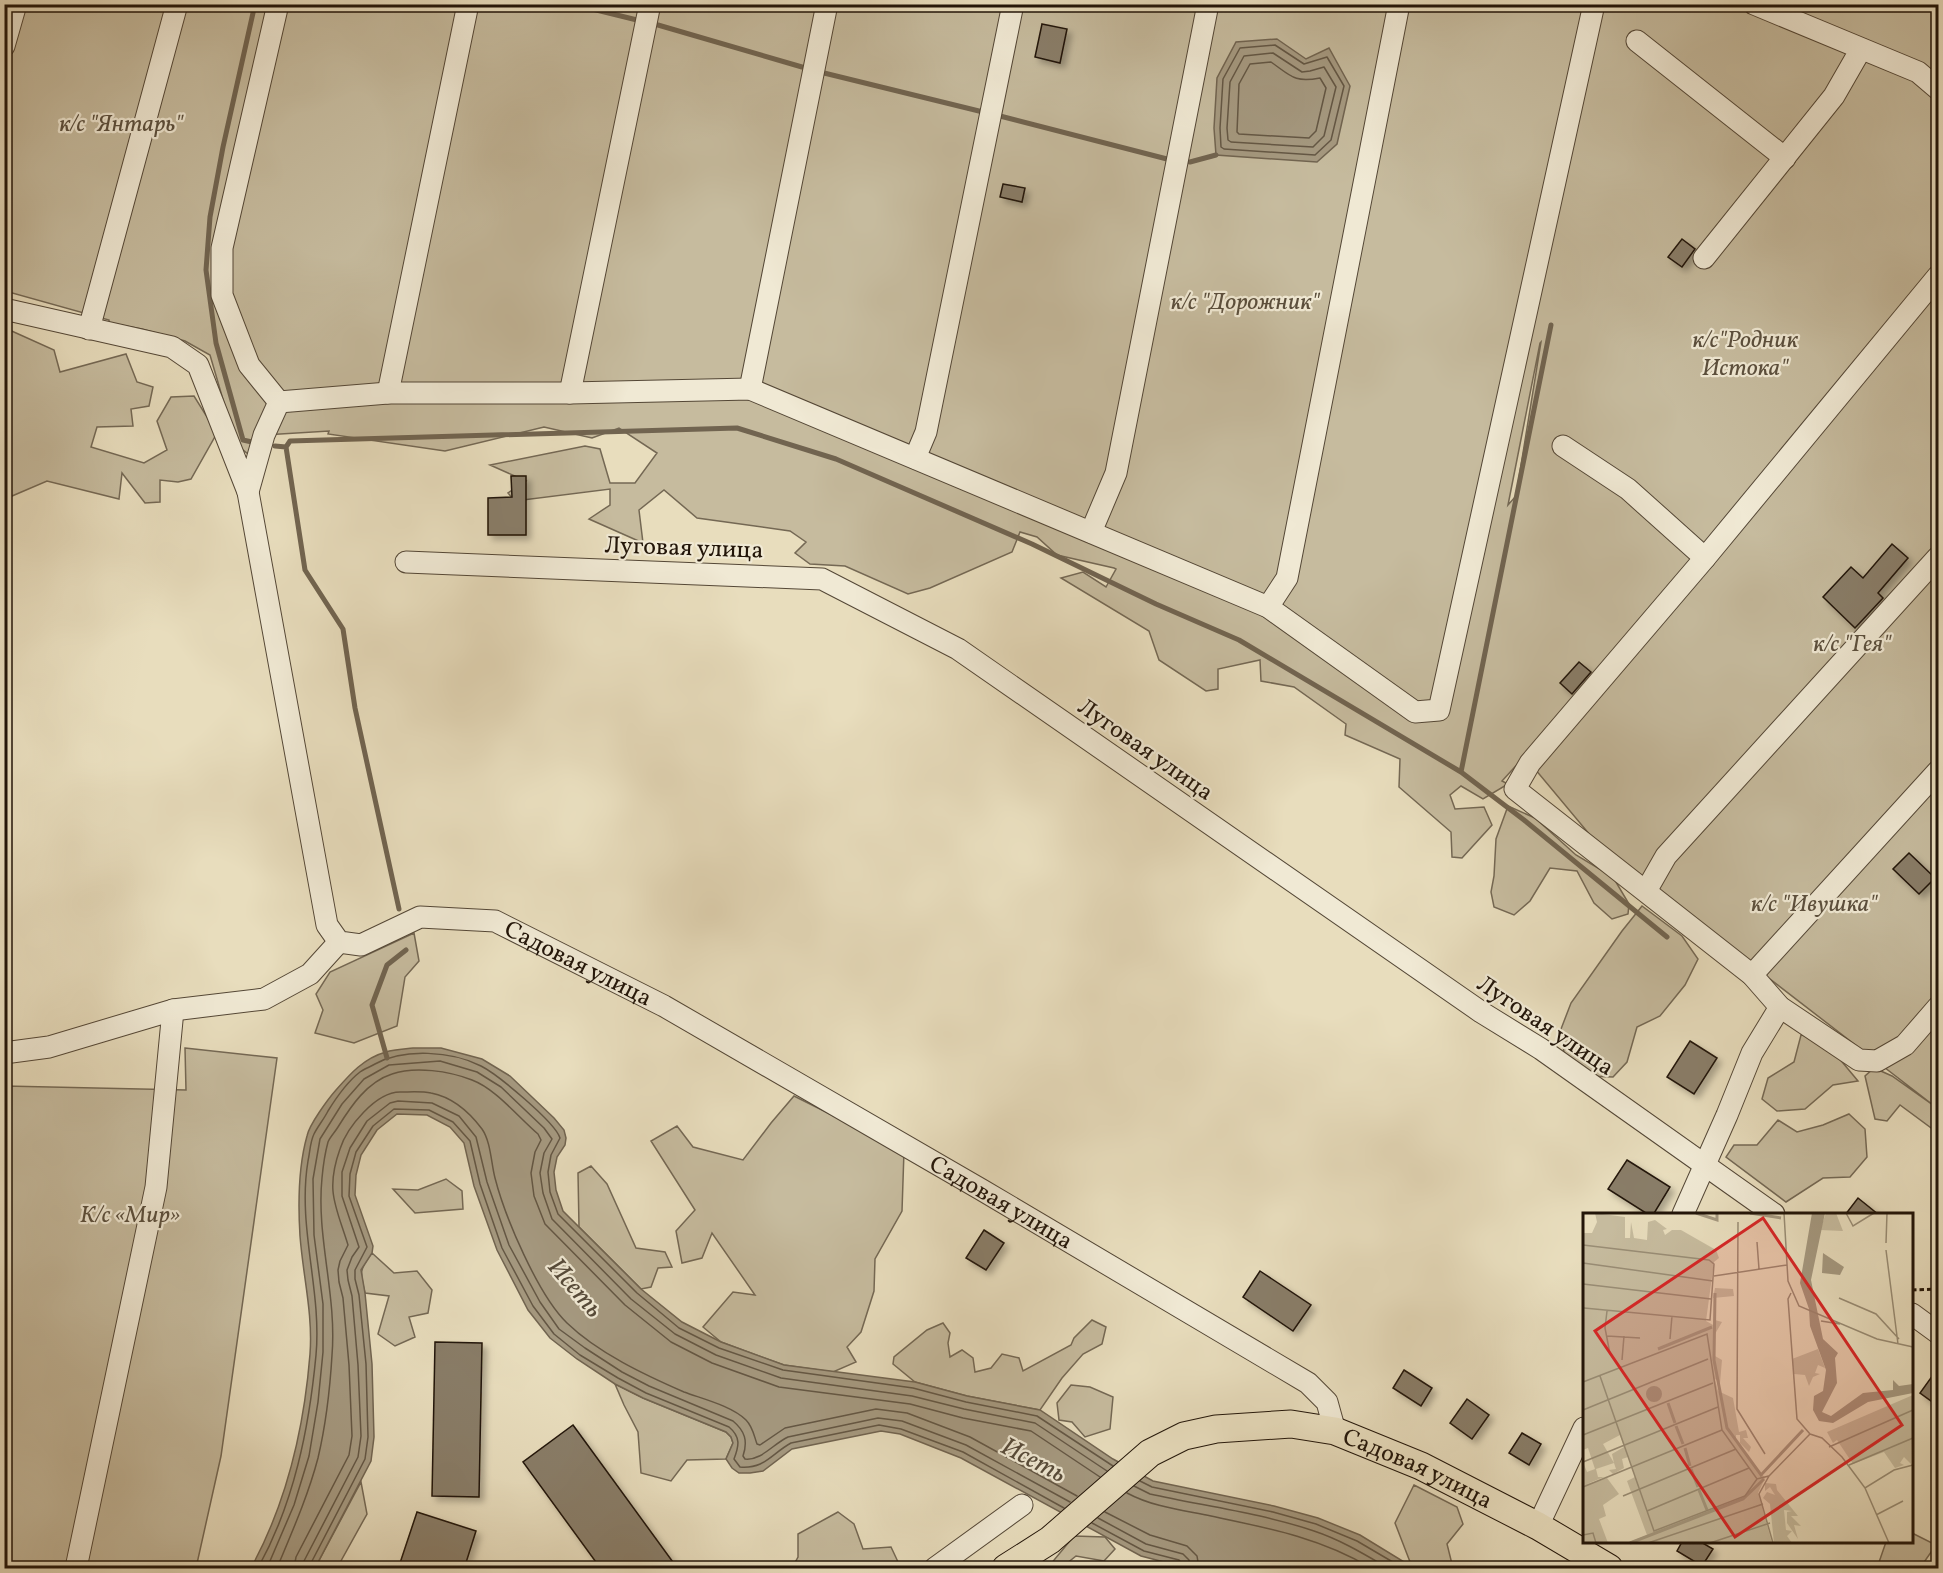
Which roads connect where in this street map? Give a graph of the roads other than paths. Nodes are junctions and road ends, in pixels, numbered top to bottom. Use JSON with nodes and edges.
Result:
{"nodes":[{"id":1,"x":16,"y":4,"type":"edge"},
{"id":2,"x":177,"y":4,"type":"edge"},
{"id":3,"x":278,"y":4,"type":"edge"},
{"id":4,"x":468,"y":4,"type":"edge"},
{"id":5,"x":650,"y":4,"type":"edge"},
{"id":6,"x":827,"y":4,"type":"edge"},
{"id":7,"x":1012,"y":4,"type":"edge"},
{"id":8,"x":1208,"y":4,"type":"edge"},
{"id":9,"x":1399,"y":4,"type":"edge"},
{"id":10,"x":1594,"y":4,"type":"edge"},
{"id":11,"x":1754,"y":4,"type":"edge"},
{"id":12,"x":1637,"y":41,"type":"dead end"},
{"id":13,"x":4,"y":46,"type":"edge"},
{"id":14,"x":1861,"y":49,"type":"junction"},
{"id":15,"x":1938,"y":89,"type":"edge"},
{"id":16,"x":1785,"y":158,"type":"junction"},
{"id":17,"x":1704,"y":258,"type":"dead end"},
{"id":18,"x":1938,"y":276,"type":"edge"},
{"id":19,"x":4,"y":309,"type":"edge"},
{"id":20,"x":89,"y":329,"type":"junction"},
{"id":21,"x":750,"y":389,"type":"junction"},
{"id":22,"x":388,"y":393,"type":"junction"},
{"id":23,"x":570,"y":393,"type":"junction"},
{"id":24,"x":279,"y":402,"type":"junction"},
{"id":25,"x":1563,"y":446,"type":"dead end"},
{"id":26,"x":915,"y":458,"type":"junction"},
{"id":27,"x":248,"y":492,"type":"junction"},
{"id":28,"x":1091,"y":532,"type":"junction"},
{"id":29,"x":1938,"y":557,"type":"edge"},
{"id":30,"x":1705,"y":558,"type":"junction"},
{"id":31,"x":406,"y":562,"type":"dead end"},
{"id":32,"x":1268,"y":607,"type":"junction"},
{"id":33,"x":1938,"y":771,"type":"edge"},
{"id":34,"x":1646,"y":891,"type":"junction"},
{"id":35,"x":339,"y":942,"type":"junction"},
{"id":36,"x":1752,"y":975,"type":"junction"},
{"id":37,"x":1780,"y":1007,"type":"junction"},
{"id":38,"x":1938,"y":1007,"type":"edge"},
{"id":39,"x":173,"y":1010,"type":"junction"},
{"id":40,"x":4,"y":1053,"type":"edge"},
{"id":41,"x":1706,"y":1165,"type":"junction"},
{"id":42,"x":1684,"y":1213,"type":"edge"},
{"id":43,"x":1771,"y":1213,"type":"edge"},
{"id":44,"x":1913,"y":1315,"type":"edge"},
{"id":45,"x":1938,"y":1333,"type":"edge"},
{"id":46,"x":1583,"y":1430,"type":"edge"},
{"id":47,"x":1335,"y":1431,"type":"junction"},
{"id":48,"x":1022,"y":1505,"type":"dead end"},
{"id":49,"x":1538,"y":1526,"type":"junction"},
{"id":50,"x":76,"y":1569,"type":"edge"},
{"id":51,"x":935,"y":1569,"type":"edge"},
{"id":52,"x":1006,"y":1569,"type":"edge"},
{"id":53,"x":1609,"y":1569,"type":"edge"}],
"edges":[{"from":1,"to":13,"type":"street"},
{"from":2,"to":20,"type":"street"},
{"from":3,"to":24,"type":"street"},
{"from":4,"to":22,"type":"street"},
{"from":5,"to":23,"type":"street"},
{"from":6,"to":21,"type":"street"},
{"from":7,"to":26,"type":"street"},
{"from":8,"to":28,"type":"street"},
{"from":9,"to":32,"type":"street"},
{"from":10,"to":32,"type":"street"},
{"from":11,"to":14,"type":"street"},
{"from":12,"to":16,"type":"street"},
{"from":14,"to":15,"type":"street"},
{"from":14,"to":16,"type":"street"},
{"from":16,"to":17,"type":"street"},
{"from":18,"to":30,"type":"street"},
{"from":19,"to":20,"type":"street"},
{"from":20,"to":27,"type":"street"},
{"from":21,"to":23,"type":"street"},
{"from":21,"to":26,"type":"street"},
{"from":22,"to":23,"type":"street"},
{"from":22,"to":24,"type":"street"},
{"from":24,"to":27,"type":"street"},
{"from":25,"to":30,"type":"street"},
{"from":26,"to":28,"type":"street"},
{"from":27,"to":35,"type":"street"},
{"from":28,"to":32,"type":"street"},
{"from":29,"to":34,"type":"street"},
{"from":30,"to":34,"type":"street"},
{"from":31,"to":41,"type":"street","name":"Луговая улица"},
{"from":33,"to":36,"type":"street"},
{"from":34,"to":36,"type":"street"},
{"from":35,"to":39,"type":"street"},
{"from":35,"to":47,"type":"street","name":"Садовая улица"},
{"from":36,"to":37,"type":"street"},
{"from":37,"to":38,"type":"street"},
{"from":37,"to":41,"type":"street"},
{"from":39,"to":40,"type":"street"},
{"from":39,"to":50,"type":"street"},
{"from":41,"to":42,"type":"street"},
{"from":41,"to":43,"type":"street","name":"Луговая улица"},
{"from":44,"to":45,"type":"street"},
{"from":46,"to":49,"type":"street"},
{"from":47,"to":49,"type":"main road","name":"Садовая улица"},
{"from":47,"to":52,"type":"main road"},
{"from":48,"to":51,"type":"street"},
{"from":49,"to":53,"type":"main road","name":"Садовая улица"}]}
